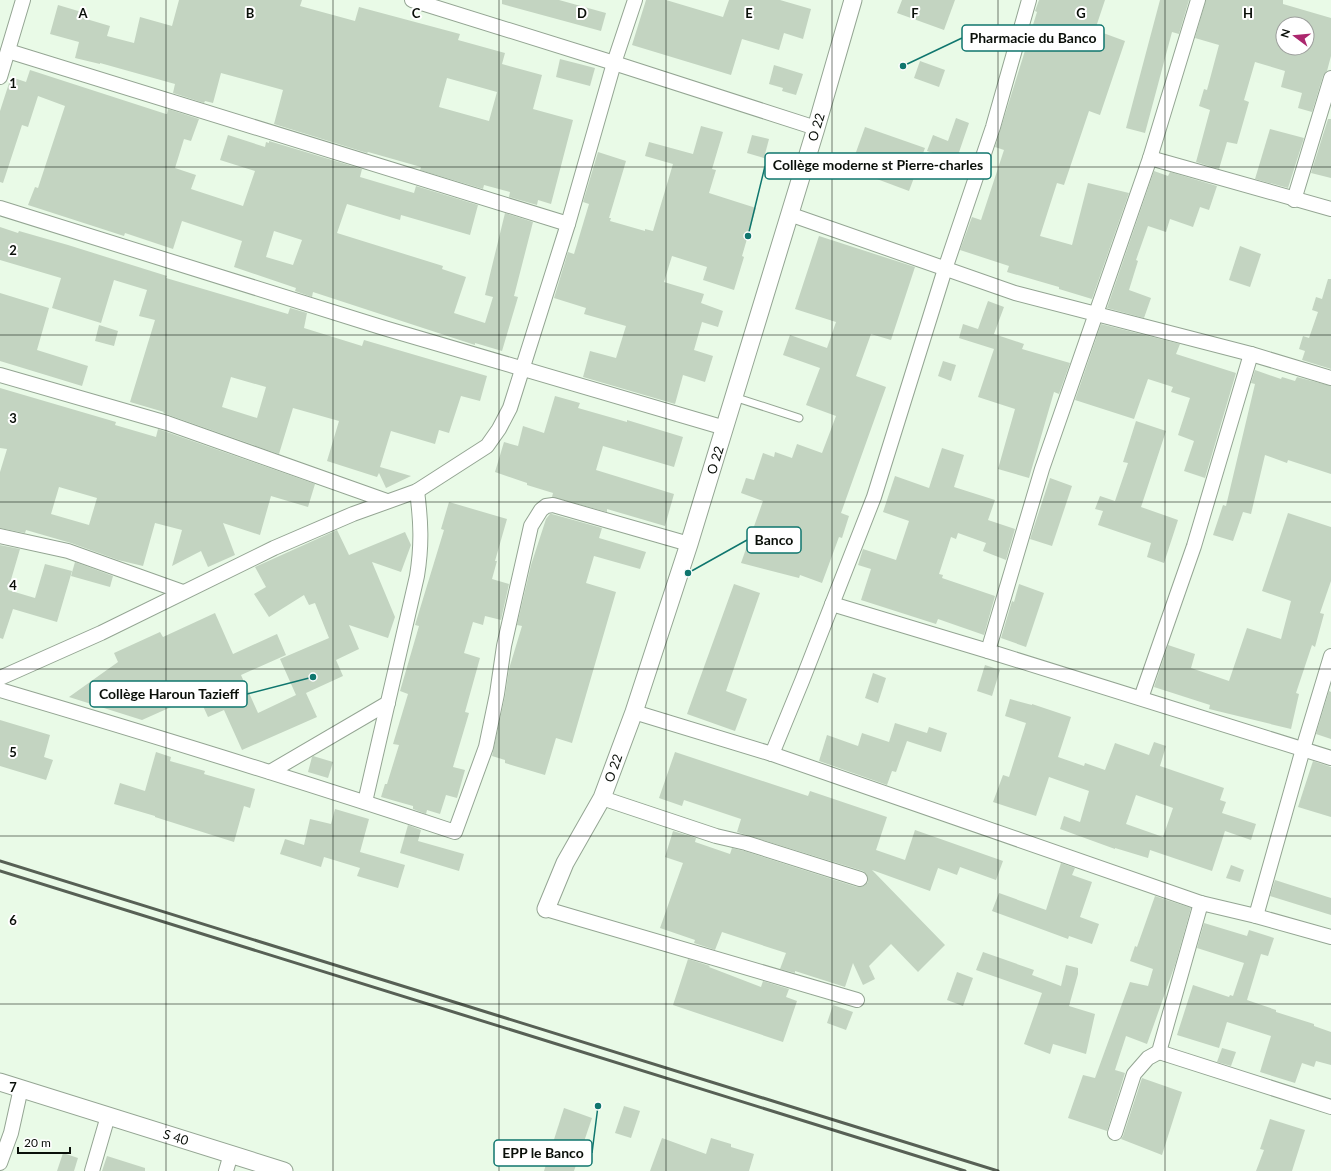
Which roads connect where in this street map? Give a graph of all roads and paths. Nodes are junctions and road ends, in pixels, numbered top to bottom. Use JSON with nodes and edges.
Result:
{"nodes":[{"id":1,"x":23,"y":0,"type":"edge"},
{"id":2,"x":412,"y":0,"type":"edge"},
{"id":3,"x":635,"y":0,"type":"edge"},
{"id":4,"x":853,"y":0,"type":"edge"},
{"id":5,"x":1029,"y":0,"type":"edge"},
{"id":6,"x":1198,"y":0,"type":"edge"},
{"id":7,"x":8,"y":51,"type":"junction"},
{"id":8,"x":614,"y":63,"type":"junction"},
{"id":9,"x":0,"y":77,"type":"edge"},
{"id":10,"x":1331,"y":78,"type":"edge"},
{"id":11,"x":816,"y":128,"type":"junction"},
{"id":12,"x":1150,"y":158,"type":"junction"},
{"id":13,"x":1294,"y":200,"type":"junction"},
{"id":14,"x":0,"y":208,"type":"edge"},
{"id":15,"x":1331,"y":209,"type":"edge"},
{"id":16,"x":789,"y":214,"type":"junction"},
{"id":17,"x":568,"y":224,"type":"junction"},
{"id":18,"x":945,"y":269,"type":"junction"},
{"id":19,"x":1095,"y":313,"type":"junction"},
{"id":20,"x":1251,"y":354,"type":"junction"},
{"id":21,"x":521,"y":369,"type":"junction"},
{"id":22,"x":0,"y":375,"type":"edge"},
{"id":23,"x":1331,"y":378,"type":"edge"},
{"id":24,"x":734,"y":397,"type":"junction"},
{"id":25,"x":799,"y":418,"type":"dead end"},
{"id":26,"x":725,"y":428,"type":"junction"},
{"id":27,"x":417,"y":491,"type":"junction"},
{"id":28,"x":387,"y":501,"type":"junction"},
{"id":29,"x":0,"y":536,"type":"edge"},
{"id":30,"x":689,"y":544,"type":"junction"},
{"id":31,"x":183,"y":592,"type":"junction"},
{"id":32,"x":832,"y":604,"type":"junction"},
{"id":33,"x":988,"y":651,"type":"junction"},
{"id":34,"x":1331,"y":656,"type":"edge"},
{"id":35,"x":0,"y":678,"type":"edge"},
{"id":36,"x":0,"y":690,"type":"edge"},
{"id":37,"x":1141,"y":698,"type":"junction"},
{"id":38,"x":388,"y":703,"type":"junction"},
{"id":39,"x":634,"y":712,"type":"junction"},
{"id":40,"x":1303,"y":749,"type":"junction"},
{"id":41,"x":772,"y":754,"type":"junction"},
{"id":42,"x":1331,"y":758,"type":"edge"},
{"id":43,"x":270,"y":772,"type":"junction"},
{"id":44,"x":602,"y":798,"type":"junction"},
{"id":45,"x":365,"y":802,"type":"junction"},
{"id":46,"x":860,"y":880,"type":"dead end"},
{"id":47,"x":1201,"y":903,"type":"junction"},
{"id":48,"x":546,"y":908,"type":"joint"},
{"id":49,"x":1256,"y":916,"type":"junction"},
{"id":50,"x":1331,"y":937,"type":"edge"},
{"id":51,"x":856,"y":1000,"type":"dead end"},
{"id":52,"x":1159,"y":1052,"type":"junction"},
{"id":53,"x":0,"y":1082,"type":"edge"},
{"id":54,"x":21,"y":1088,"type":"junction"},
{"id":55,"x":1331,"y":1107,"type":"edge"},
{"id":56,"x":108,"y":1116,"type":"junction"},
{"id":57,"x":1115,"y":1133,"type":"dead end"},
{"id":58,"x":231,"y":1154,"type":"junction"},
{"id":59,"x":0,"y":1163,"type":"edge"},
{"id":60,"x":92,"y":1171,"type":"edge"},
{"id":61,"x":226,"y":1171,"type":"edge"},
{"id":62,"x":284,"y":1171,"type":"edge"}],
"edges":[{"from":1,"to":7,"type":"street"},
{"from":2,"to":8,"type":"street"},
{"from":3,"to":8,"type":"street"},
{"from":4,"to":11,"type":"street","name":"O 22"},
{"from":5,"to":18,"type":"street"},
{"from":6,"to":12,"type":"street"},
{"from":7,"to":9,"type":"street"},
{"from":7,"to":17,"type":"street"},
{"from":8,"to":11,"type":"street"},
{"from":8,"to":17,"type":"street"},
{"from":10,"to":13,"type":"street"},
{"from":11,"to":16,"type":"street","name":"O 22"},
{"from":12,"to":13,"type":"street"},
{"from":12,"to":19,"type":"street"},
{"from":13,"to":15,"type":"street"},
{"from":14,"to":21,"type":"street"},
{"from":16,"to":18,"type":"street"},
{"from":16,"to":24,"type":"street","name":"O 22"},
{"from":17,"to":21,"type":"street"},
{"from":18,"to":19,"type":"street"},
{"from":18,"to":32,"type":"street"},
{"from":19,"to":20,"type":"street"},
{"from":19,"to":33,"type":"street"},
{"from":20,"to":23,"type":"street"},
{"from":20,"to":37,"type":"street"},
{"from":21,"to":26,"type":"street"},
{"from":21,"to":27,"type":"street"},
{"from":22,"to":28,"type":"street"},
{"from":24,"to":25,"type":"lane"},
{"from":24,"to":26,"type":"street","name":"O 22"},
{"from":26,"to":30,"type":"street","name":"O 22"},
{"from":27,"to":28,"type":"street"},
{"from":27,"to":38,"type":"street"},
{"from":28,"to":31,"type":"street"},
{"from":29,"to":31,"type":"street"},
{"from":30,"to":39,"type":"street","name":"O 22"},
{"from":30,"to":45,"type":"street"},
{"from":31,"to":35,"type":"street"},
{"from":32,"to":33,"type":"street"},
{"from":32,"to":41,"type":"street"},
{"from":33,"to":37,"type":"street"},
{"from":34,"to":40,"type":"street"},
{"from":36,"to":43,"type":"street"},
{"from":37,"to":40,"type":"street"},
{"from":38,"to":43,"type":"street"},
{"from":38,"to":45,"type":"street"},
{"from":39,"to":41,"type":"street"},
{"from":39,"to":44,"type":"street","name":"O 22"},
{"from":40,"to":42,"type":"street"},
{"from":40,"to":49,"type":"street"},
{"from":41,"to":47,"type":"street"},
{"from":43,"to":45,"type":"street"},
{"from":44,"to":46,"type":"street"},
{"from":44,"to":48,"type":"street","name":"O 22"},
{"from":47,"to":49,"type":"street"},
{"from":47,"to":52,"type":"street"},
{"from":48,"to":51,"type":"street"},
{"from":49,"to":50,"type":"street"},
{"from":52,"to":55,"type":"street"},
{"from":52,"to":57,"type":"street"},
{"from":53,"to":54,"type":"street","name":"S 40"},
{"from":54,"to":56,"type":"street","name":"S 40"},
{"from":54,"to":59,"type":"street"},
{"from":56,"to":58,"type":"street","name":"S 40"},
{"from":56,"to":60,"type":"street"},
{"from":58,"to":61,"type":"street"},
{"from":58,"to":62,"type":"street","name":"S 40"}]}
